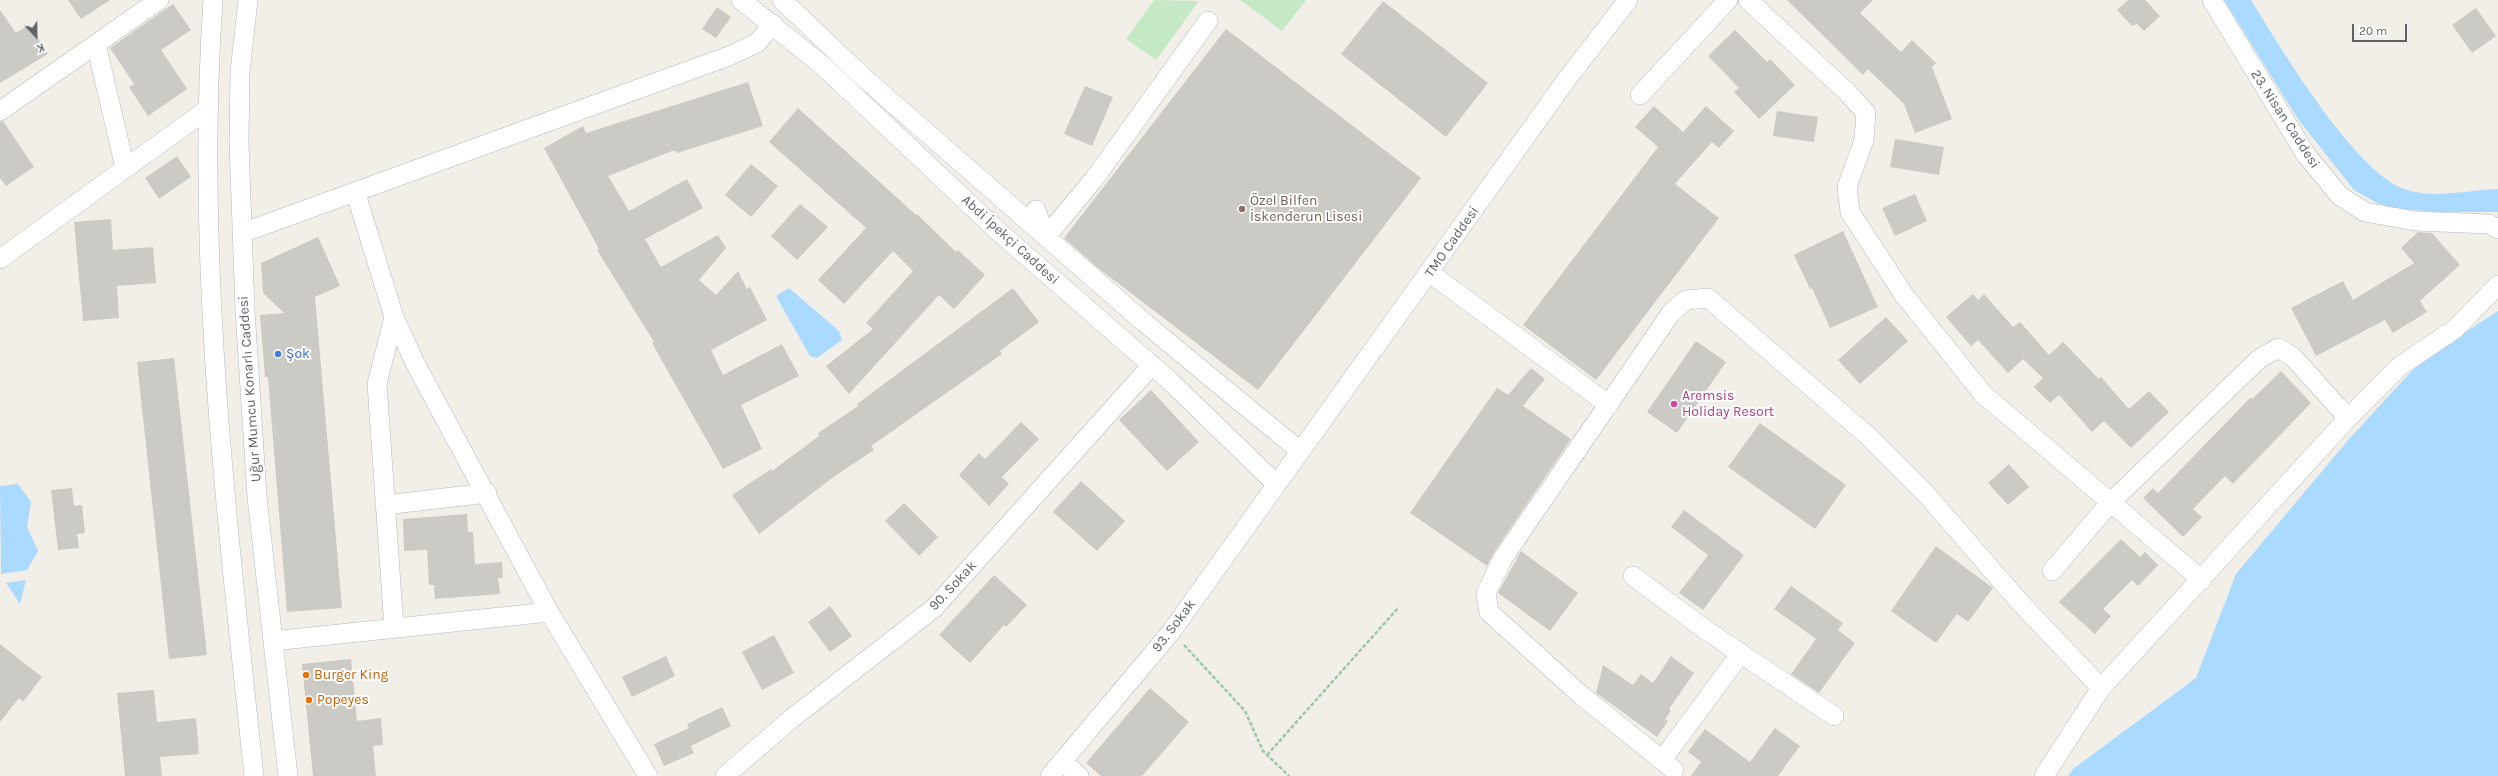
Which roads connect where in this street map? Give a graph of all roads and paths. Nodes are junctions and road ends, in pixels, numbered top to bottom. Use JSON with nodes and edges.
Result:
{"nodes":[{"id":1,"x":159,"y":0,"type":"edge"},
{"id":2,"x":213,"y":0,"type":"edge"},
{"id":3,"x":248,"y":0,"type":"edge"},
{"id":4,"x":741,"y":0,"type":"edge"},
{"id":5,"x":782,"y":0,"type":"edge"},
{"id":6,"x":1628,"y":0,"type":"edge"},
{"id":7,"x":1728,"y":0,"type":"edge"},
{"id":8,"x":1748,"y":0,"type":"edge"},
{"id":9,"x":2212,"y":0,"type":"edge"},
{"id":10,"x":1208,"y":21,"type":"dead end"},
{"id":11,"x":772,"y":24,"type":"junction"},
{"id":12,"x":96,"y":44,"type":"junction"},
{"id":13,"x":1640,"y":95,"type":"dead end"},
{"id":14,"x":209,"y":108,"type":"junction"},
{"id":15,"x":0,"y":111,"type":"edge"},
{"id":16,"x":125,"y":168,"type":"junction"},
{"id":17,"x":356,"y":194,"type":"junction"},
{"id":18,"x":1036,"y":210,"type":"dead end"},
{"id":19,"x":2498,"y":229,"type":"edge"},
{"id":20,"x":242,"y":234,"type":"junction"},
{"id":21,"x":1046,"y":237,"type":"junction"},
{"id":22,"x":0,"y":259,"type":"edge"},
{"id":23,"x":1430,"y":273,"type":"junction"},
{"id":24,"x":2498,"y":286,"type":"edge"},
{"id":25,"x":394,"y":317,"type":"junction"},
{"id":26,"x":1152,"y":366,"type":"junction"},
{"id":27,"x":1609,"y":406,"type":"junction"},
{"id":28,"x":2348,"y":418,"type":"junction"},
{"id":29,"x":1300,"y":451,"type":"junction"},
{"id":30,"x":1276,"y":484,"type":"junction"},
{"id":31,"x":487,"y":493,"type":"junction"},
{"id":32,"x":2110,"y":504,"type":"junction"},
{"id":33,"x":385,"y":505,"type":"junction"},
{"id":34,"x":2052,"y":571,"type":"dead end"},
{"id":35,"x":1633,"y":576,"type":"dead end"},
{"id":36,"x":2202,"y":580,"type":"junction"},
{"id":37,"x":1399,"y":607,"type":"dead end"},
{"id":38,"x":549,"y":612,"type":"junction"},
{"id":39,"x":394,"y":628,"type":"junction"},
{"id":40,"x":1171,"y":632,"type":"junction"},
{"id":41,"x":273,"y":641,"type":"junction"},
{"id":42,"x":1741,"y":653,"type":"junction"},
{"id":43,"x":2101,"y":688,"type":"junction"},
{"id":44,"x":1834,"y":716,"type":"dead end"},
{"id":45,"x":1267,"y":755,"type":"junction"},
{"id":46,"x":1062,"y":760,"type":"junction"},
{"id":47,"x":254,"y":776,"type":"edge"},
{"id":48,"x":288,"y":776,"type":"edge"},
{"id":49,"x":648,"y":776,"type":"edge"},
{"id":50,"x":725,"y":776,"type":"edge"},
{"id":51,"x":1050,"y":776,"type":"edge"},
{"id":52,"x":1079,"y":776,"type":"edge"},
{"id":53,"x":1289,"y":776,"type":"edge"},
{"id":54,"x":2044,"y":776,"type":"edge"}],
"edges":[{"from":1,"to":12,"type":"street"},
{"from":2,"to":14,"type":"street"},
{"from":3,"to":20,"type":"street","name":"Uğur Mumcu Konarlı Caddesi"},
{"from":4,"to":11,"type":"street","name":"Abdi İpekçi Caddesi"},
{"from":5,"to":21,"type":"street","name":"Abdi İpekçi Caddesi"},
{"from":6,"to":23,"type":"street","name":"TMO Caddesi"},
{"from":7,"to":13,"type":"street"},
{"from":8,"to":32,"type":"street"},
{"from":9,"to":19,"type":"street","name":"23. Nisan Caddesi"},
{"from":10,"to":21,"type":"street"},
{"from":11,"to":17,"type":"street"},
{"from":11,"to":26,"type":"street","name":"Abdi İpekçi Caddesi"},
{"from":12,"to":15,"type":"street"},
{"from":12,"to":16,"type":"street"},
{"from":14,"to":16,"type":"street"},
{"from":14,"to":47,"type":"street"},
{"from":16,"to":22,"type":"street"},
{"from":17,"to":20,"type":"street"},
{"from":17,"to":25,"type":"street"},
{"from":18,"to":21,"type":"street"},
{"from":20,"to":41,"type":"street","name":"Uğur Mumcu Konarlı Caddesi"},
{"from":21,"to":29,"type":"street","name":"Abdi İpekçi Caddesi"},
{"from":23,"to":27,"type":"street"},
{"from":23,"to":29,"type":"street","name":"TMO Caddesi"},
{"from":24,"to":28,"type":"street"},
{"from":25,"to":31,"type":"street"},
{"from":25,"to":33,"type":"street"},
{"from":26,"to":30,"type":"street","name":"Abdi İpekçi Caddesi"},
{"from":26,"to":50,"type":"street","name":"90. Sokak"},
{"from":27,"to":42,"type":"street"},
{"from":27,"to":43,"type":"street"},
{"from":28,"to":32,"type":"street"},
{"from":28,"to":36,"type":"street"},
{"from":29,"to":30,"type":"street","name":"TMO Caddesi"},
{"from":30,"to":40,"type":"street","name":"93. Sokak"},
{"from":31,"to":33,"type":"street"},
{"from":31,"to":38,"type":"street"},
{"from":32,"to":34,"type":"street"},
{"from":32,"to":36,"type":"street"},
{"from":33,"to":39,"type":"street"},
{"from":35,"to":42,"type":"street"},
{"from":36,"to":43,"type":"street"},
{"from":37,"to":45,"type":"path"},
{"from":38,"to":39,"type":"street"},
{"from":38,"to":49,"type":"street"},
{"from":39,"to":41,"type":"street"},
{"from":40,"to":45,"type":"path"},
{"from":40,"to":46,"type":"street","name":"93. Sokak"},
{"from":41,"to":48,"type":"street","name":"Uğur Mumcu Konarlı Caddesi"},
{"from":42,"to":44,"type":"street"},
{"from":43,"to":54,"type":"street"},
{"from":45,"to":53,"type":"path"},
{"from":46,"to":51,"type":"street","name":"93. Sokak"},
{"from":46,"to":52,"type":"street"}]}
